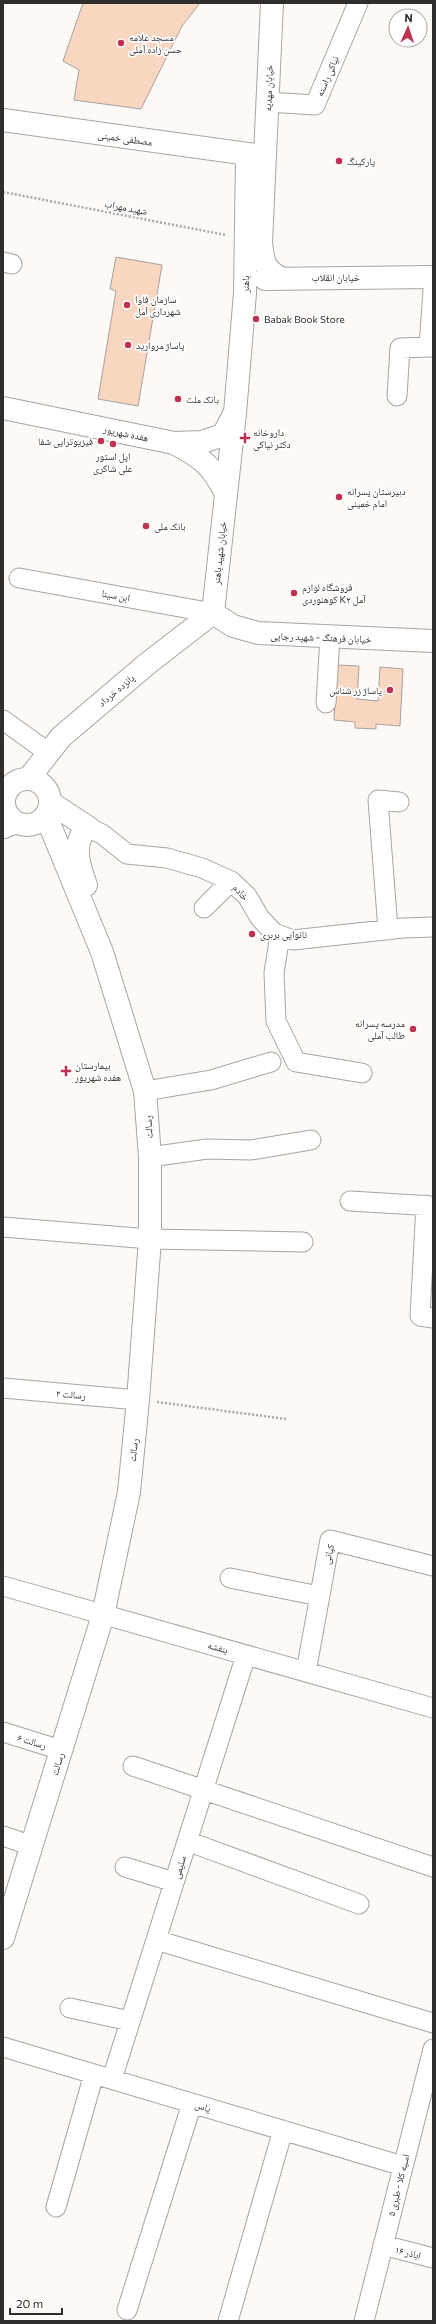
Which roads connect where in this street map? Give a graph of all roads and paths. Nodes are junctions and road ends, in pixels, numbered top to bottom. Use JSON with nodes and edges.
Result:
{"nodes":[{"id":1,"x":272,"y":3,"type":"edge"},
{"id":2,"x":358,"y":3,"type":"edge"},
{"id":3,"x":268,"y":102,"type":"junction"},
{"id":4,"x":3,"y":120,"type":"edge"},
{"id":5,"x":256,"y":156,"type":"junction"},
{"id":6,"x":3,"y":192,"type":"edge"},
{"id":7,"x":246,"y":238,"type":"junction"},
{"id":8,"x":279,"y":277,"type":"junction"},
{"id":9,"x":433,"y":277,"type":"edge"},
{"id":10,"x":433,"y":290,"type":"edge"},
{"id":11,"x":245,"y":293,"type":"junction"},
{"id":12,"x":431,"y":347,"type":"edge"},
{"id":13,"x":397,"y":396,"type":"dead end"},
{"id":14,"x":3,"y":408,"type":"edge"},
{"id":15,"x":235,"y":412,"type":"junction"},
{"id":16,"x":174,"y":443,"type":"junction"},
{"id":17,"x":226,"y":494,"type":"junction"},
{"id":18,"x":19,"y":578,"type":"dead end"},
{"id":19,"x":213,"y":613,"type":"junction"},
{"id":20,"x":330,"y":637,"type":"junction"},
{"id":21,"x":433,"y":641,"type":"edge"},
{"id":22,"x":326,"y":703,"type":"dead end"},
{"id":23,"x":3,"y":720,"type":"edge"},
{"id":24,"x":49,"y":753,"type":"junction"},
{"id":25,"x":29,"y":778,"type":"junction"},
{"id":26,"x":4,"y":799,"type":"edge"},
{"id":27,"x":399,"y":802,"type":"dead end"},
{"id":28,"x":49,"y":809,"type":"junction"},
{"id":29,"x":10,"y":826,"type":"edge"},
{"id":30,"x":89,"y":828,"type":"junction"},
{"id":31,"x":231,"y":881,"type":"junction"},
{"id":32,"x":204,"y":908,"type":"dead end"},
{"id":33,"x":433,"y":927,"type":"edge"},
{"id":34,"x":388,"y":930,"type":"junction"},
{"id":35,"x":280,"y":935,"type":"junction"},
{"id":36,"x":102,"y":952,"type":"junction"},
{"id":37,"x":271,"y":1062,"type":"dead end"},
{"id":38,"x":362,"y":1073,"type":"dead end"},
{"id":39,"x":145,"y":1091,"type":"junction"},
{"id":40,"x":311,"y":1140,"type":"dead end"},
{"id":41,"x":150,"y":1157,"type":"junction"},
{"id":42,"x":350,"y":1202,"type":"dead end"},
{"id":43,"x":430,"y":1205,"type":"edge"},
{"id":44,"x":3,"y":1227,"type":"edge"},
{"id":45,"x":150,"y":1239,"type":"junction"},
{"id":46,"x":303,"y":1242,"type":"dead end"},
{"id":47,"x":426,"y":1317,"type":"edge"},
{"id":48,"x":3,"y":1388,"type":"edge"},
{"id":49,"x":138,"y":1400,"type":"junction"},
{"id":50,"x":286,"y":1419,"type":"dead end"},
{"id":51,"x":433,"y":1566,"type":"edge"},
{"id":52,"x":230,"y":1578,"type":"dead end"},
{"id":53,"x":3,"y":1586,"type":"edge"},
{"id":54,"x":319,"y":1596,"type":"junction"},
{"id":55,"x":103,"y":1615,"type":"junction"},
{"id":56,"x":246,"y":1655,"type":"junction"},
{"id":57,"x":306,"y":1672,"type":"junction"},
{"id":58,"x":433,"y":1708,"type":"edge"},
{"id":59,"x":3,"y":1732,"type":"edge"},
{"id":60,"x":61,"y":1750,"type":"junction"},
{"id":61,"x":133,"y":1766,"type":"dead end"},
{"id":62,"x":203,"y":1789,"type":"junction"},
{"id":63,"x":3,"y":1836,"type":"edge"},
{"id":64,"x":187,"y":1841,"type":"junction"},
{"id":65,"x":32,"y":1846,"type":"junction"},
{"id":66,"x":125,"y":1867,"type":"dead end"},
{"id":67,"x":433,"y":1867,"type":"edge"},
{"id":68,"x":174,"y":1882,"type":"junction"},
{"id":69,"x":359,"y":1904,"type":"dead end"},
{"id":70,"x":5,"y":1927,"type":"edge"},
{"id":71,"x":156,"y":1940,"type":"junction"},
{"id":72,"x":70,"y":2008,"type":"dead end"},
{"id":73,"x":130,"y":2021,"type":"junction"},
{"id":74,"x":433,"y":2023,"type":"edge"},
{"id":75,"x":3,"y":2047,"type":"edge"},
{"id":76,"x":433,"y":2049,"type":"edge"},
{"id":77,"x":430,"y":2071,"type":"edge"},
{"id":78,"x":103,"y":2077,"type":"junction"},
{"id":79,"x":192,"y":2103,"type":"junction"},
{"id":80,"x":283,"y":2130,"type":"junction"},
{"id":81,"x":403,"y":2166,"type":"junction"},
{"id":82,"x":56,"y":2207,"type":"dead end"},
{"id":83,"x":383,"y":2245,"type":"junction"},
{"id":84,"x":433,"y":2258,"type":"edge"},
{"id":85,"x":127,"y":2310,"type":"dead end"},
{"id":86,"x":228,"y":2321,"type":"edge"},
{"id":87,"x":364,"y":2321,"type":"edge"}],
"edges":[{"from":1,"to":3,"type":"main road","name":"خیابان مهدیه"},
{"from":2,"to":3,"type":"street","name":"نیاکی راسته"},
{"from":3,"to":5,"type":"main road","name":"خیابان مهدیه"},
{"from":4,"to":5,"type":"main road","name":"مصطفی خمینی"},
{"from":5,"to":7,"type":"main road","name":"باهنر"},
{"from":5,"to":8,"type":"main road"},
{"from":6,"to":7,"type":"path","name":"شهید مهراب"},
{"from":7,"to":11,"type":"main road","name":"باهنر"},
{"from":8,"to":9,"type":"main road","name":"خیابان انقلاب"},
{"from":8,"to":11,"type":"main road","name":"خیابان انقلاب"},
{"from":10,"to":12,"type":"street"},
{"from":11,"to":15,"type":"main road","name":"باهنر"},
{"from":12,"to":13,"type":"street"},
{"from":14,"to":16,"type":"main road","name":"هفده شهریور"},
{"from":15,"to":16,"type":"main road","name":"هفده شهریور"},
{"from":15,"to":17,"type":"main road"},
{"from":16,"to":17,"type":"main road"},
{"from":17,"to":19,"type":"main road","name":"خیابان شهید باهنر"},
{"from":18,"to":19,"type":"street","name":"ابن سینا"},
{"from":19,"to":20,"type":"main road","name":"خیابان فرهنگ - شهید رجایی"},
{"from":19,"to":24,"type":"main road","name":"پانزده خرداد"},
{"from":20,"to":21,"type":"main road","name":"خیابان فرهنگ - شهید رجایی"},
{"from":20,"to":22,"type":"street"},
{"from":23,"to":24,"type":"street"},
{"from":24,"to":25,"type":"main road","name":"پانزده خرداد"},
{"from":25,"to":26,"type":"main road"},
{"from":25,"to":28,"type":"main road"},
{"from":26,"to":29,"type":"main road"},
{"from":27,"to":34,"type":"street"},
{"from":28,"to":29,"type":"main road"},
{"from":28,"to":30,"type":"main road","name":"خادم"},
{"from":28,"to":36,"type":"main road","name":"رسالت"},
{"from":30,"to":31,"type":"street","name":"خادم"},
{"from":30,"to":36,"type":"main road","name":"رسالت"},
{"from":31,"to":32,"type":"street"},
{"from":31,"to":35,"type":"street","name":"خادم"},
{"from":33,"to":34,"type":"street","name":"خادم"},
{"from":34,"to":35,"type":"street","name":"خادم"},
{"from":35,"to":38,"type":"street"},
{"from":36,"to":39,"type":"main road","name":"رسالت"},
{"from":37,"to":39,"type":"street"},
{"from":39,"to":41,"type":"main road","name":"رسالت"},
{"from":40,"to":41,"type":"street"},
{"from":41,"to":45,"type":"main road","name":"رسالت"},
{"from":42,"to":43,"type":"street"},
{"from":43,"to":47,"type":"street"},
{"from":44,"to":45,"type":"street"},
{"from":45,"to":46,"type":"street"},
{"from":45,"to":49,"type":"main road","name":"رسالت"},
{"from":48,"to":49,"type":"street","name":"رسالت ۲"},
{"from":49,"to":50,"type":"path"},
{"from":49,"to":55,"type":"main road","name":"رسالت"},
{"from":51,"to":54,"type":"street","name":"کیانی"},
{"from":52,"to":54,"type":"street"},
{"from":53,"to":55,"type":"street","name":"بنفشه"},
{"from":54,"to":57,"type":"street","name":"کیانی"},
{"from":55,"to":56,"type":"street","name":"بنفشه"},
{"from":55,"to":60,"type":"main road","name":"رسالت"},
{"from":56,"to":57,"type":"street","name":"بنفشه"},
{"from":56,"to":62,"type":"street","name":"سلیمی"},
{"from":57,"to":58,"type":"street","name":"بنفشه"},
{"from":59,"to":60,"type":"street","name":"رسالت ۶"},
{"from":60,"to":65,"type":"main road","name":"رسالت"},
{"from":61,"to":62,"type":"street"},
{"from":62,"to":64,"type":"street","name":"سلیمی"},
{"from":62,"to":67,"type":"street"},
{"from":63,"to":65,"type":"street"},
{"from":64,"to":68,"type":"street","name":"سلیمی"},
{"from":64,"to":69,"type":"street"},
{"from":65,"to":70,"type":"main road","name":"رسالت"},
{"from":66,"to":68,"type":"street"},
{"from":68,"to":71,"type":"street","name":"سلیمی"},
{"from":71,"to":73,"type":"street","name":"سلیمی"},
{"from":71,"to":74,"type":"street"},
{"from":72,"to":73,"type":"street"},
{"from":73,"to":78,"type":"street","name":"سلیمی"},
{"from":75,"to":78,"type":"street","name":"یاس"},
{"from":76,"to":77,"type":"street","name":"اسپه کلا - طبری ۵"},
{"from":77,"to":81,"type":"street","name":"اسپه کلا - طبری ۵"},
{"from":78,"to":79,"type":"street","name":"یاس"},
{"from":78,"to":82,"type":"street","name":"سلیمی"},
{"from":79,"to":80,"type":"street","name":"یاس"},
{"from":79,"to":85,"type":"street"},
{"from":80,"to":81,"type":"street","name":"یاس"},
{"from":80,"to":86,"type":"street"},
{"from":81,"to":83,"type":"street","name":"اسپه کلا - طبری ۵"},
{"from":83,"to":84,"type":"street","name":"اباذر ۱۶"},
{"from":83,"to":87,"type":"street","name":"اسپه کلا - طبری ۵"}]}
